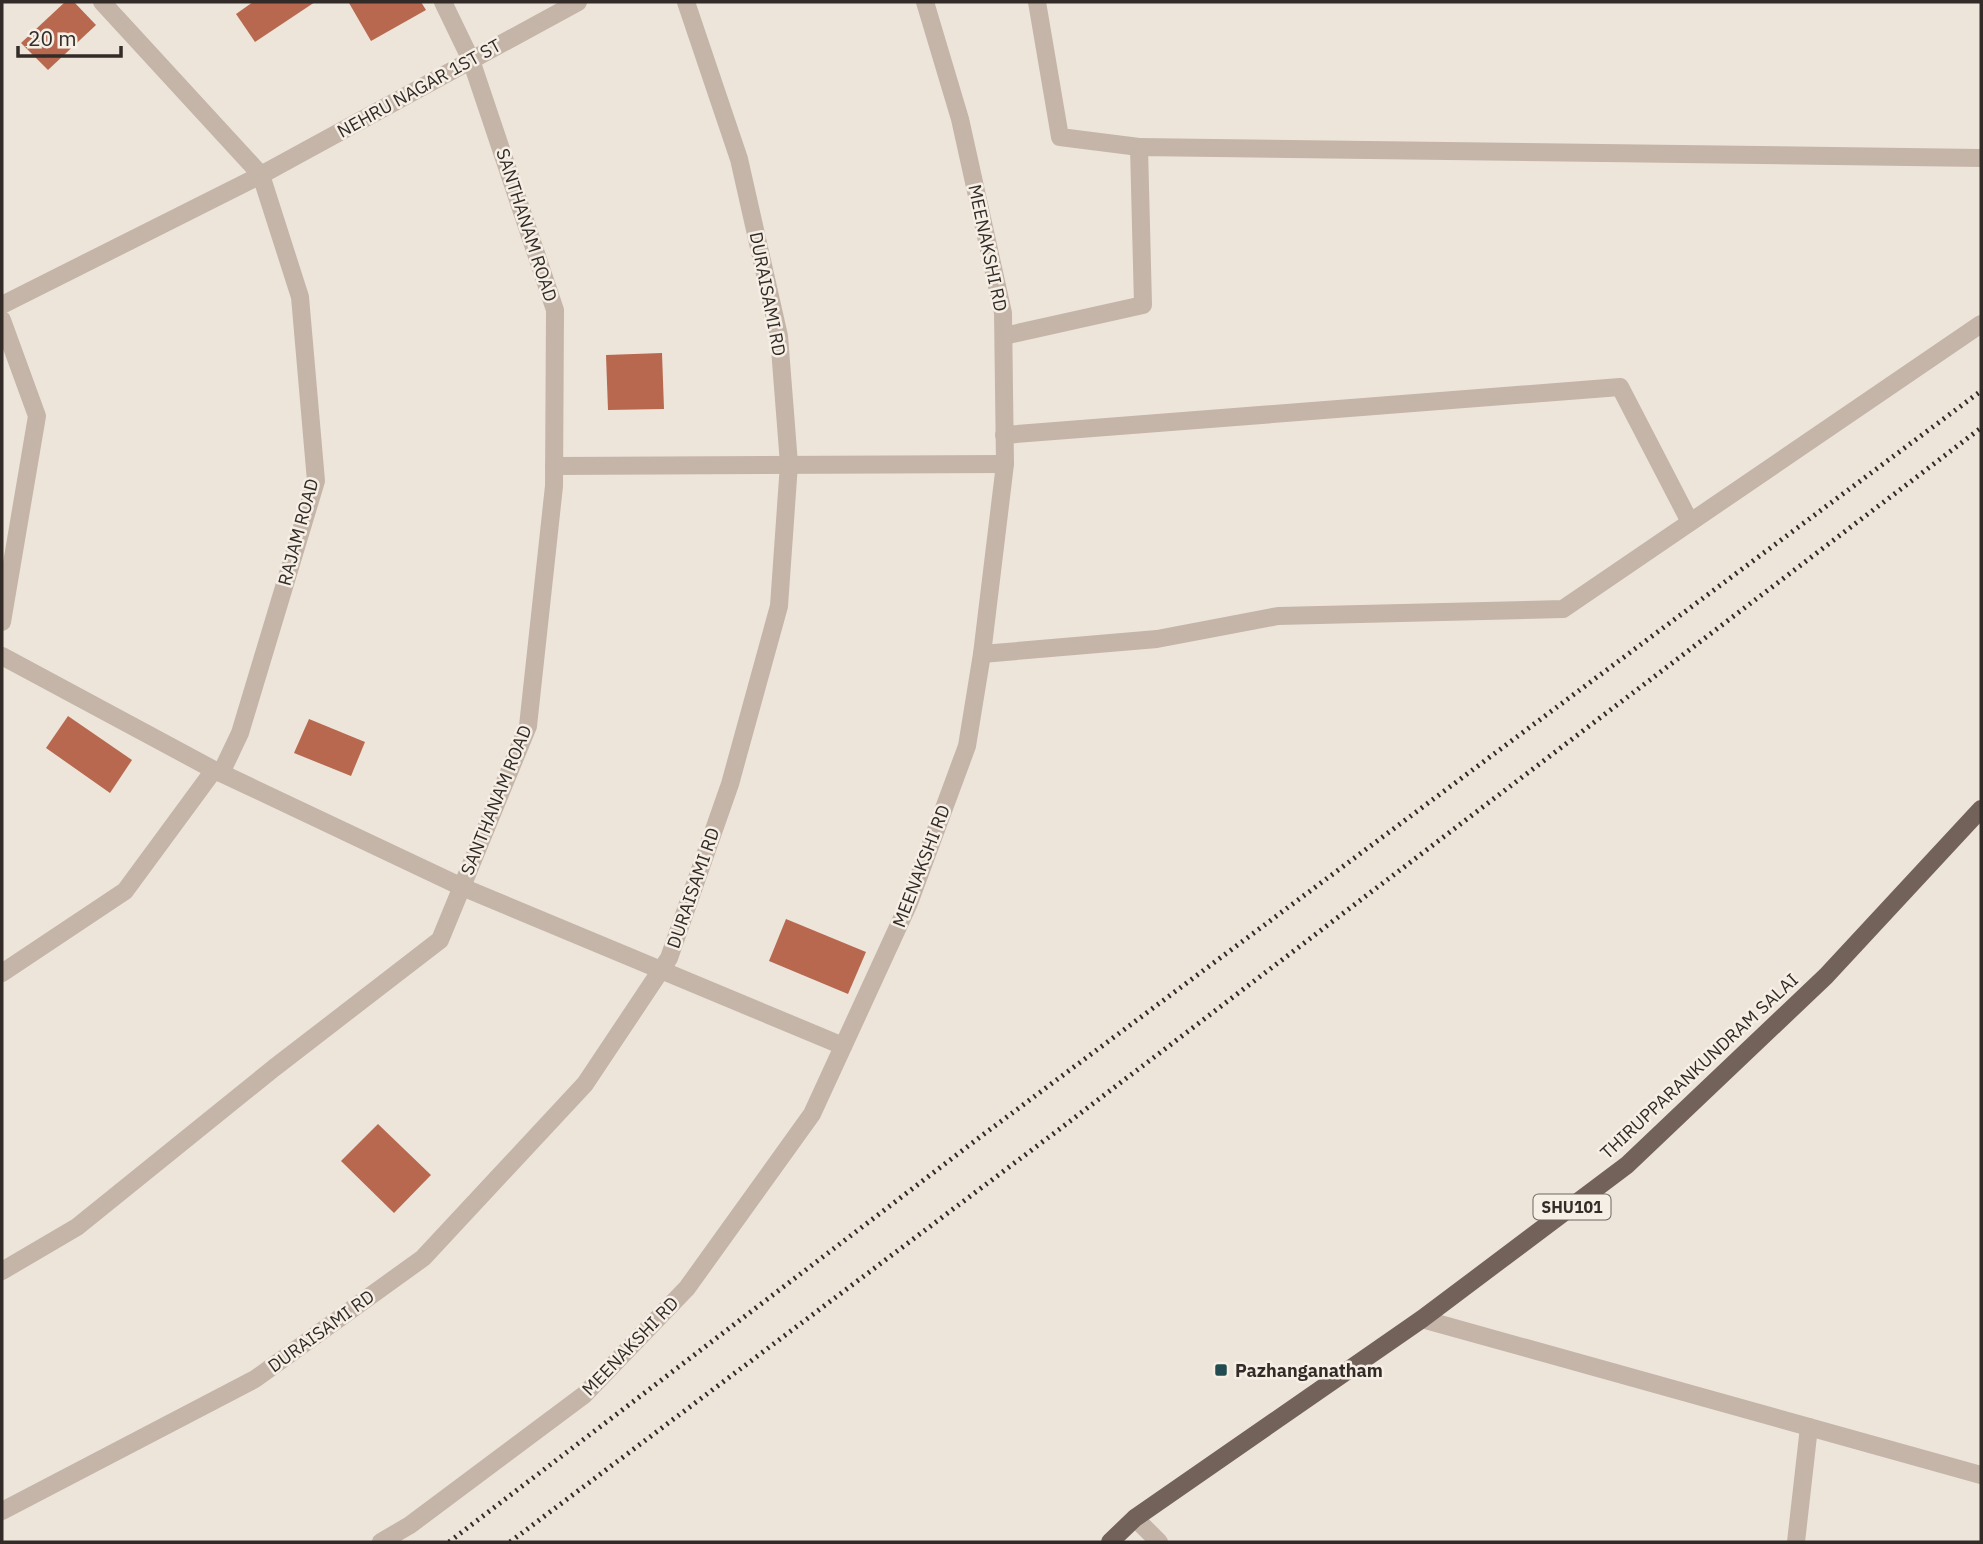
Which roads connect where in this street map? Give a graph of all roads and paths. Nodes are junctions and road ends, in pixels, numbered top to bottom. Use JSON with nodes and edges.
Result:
{"nodes":[{"id":1,"x":102,"y":2,"type":"edge"},
{"id":2,"x":443,"y":2,"type":"edge"},
{"id":3,"x":578,"y":2,"type":"edge"},
{"id":4,"x":686,"y":2,"type":"edge"},
{"id":5,"x":925,"y":2,"type":"edge"},
{"id":6,"x":1037,"y":2,"type":"edge"},
{"id":7,"x":471,"y":60,"type":"junction"},
{"id":8,"x":1139,"y":147,"type":"junction"},
{"id":9,"x":1981,"y":158,"type":"edge"},
{"id":10,"x":261,"y":175,"type":"junction"},
{"id":11,"x":2,"y":305,"type":"edge"},
{"id":12,"x":2,"y":320,"type":"edge"},
{"id":13,"x":1981,"y":324,"type":"edge"},
{"id":14,"x":1004,"y":335,"type":"junction"},
{"id":15,"x":1004,"y":435,"type":"junction"},
{"id":16,"x":789,"y":464,"type":"junction"},
{"id":17,"x":1005,"y":464,"type":"junction"},
{"id":18,"x":554,"y":466,"type":"junction"},
{"id":19,"x":1690,"y":522,"type":"junction"},
{"id":20,"x":2,"y":622,"type":"edge"},
{"id":21,"x":982,"y":654,"type":"junction"},
{"id":22,"x":2,"y":656,"type":"edge"},
{"id":23,"x":218,"y":772,"type":"junction"},
{"id":24,"x":1981,"y":809,"type":"edge"},
{"id":25,"x":462,"y":887,"type":"junction"},
{"id":26,"x":661,"y":969,"type":"junction"},
{"id":27,"x":2,"y":973,"type":"edge"},
{"id":28,"x":843,"y":1046,"type":"junction"},
{"id":29,"x":2,"y":1271,"type":"edge"},
{"id":30,"x":1422,"y":1320,"type":"junction"},
{"id":31,"x":1809,"y":1427,"type":"junction"},
{"id":32,"x":1981,"y":1475,"type":"edge"},
{"id":33,"x":2,"y":1511,"type":"edge"},
{"id":34,"x":1135,"y":1518,"type":"junction"},
{"id":35,"x":381,"y":1542,"type":"edge"},
{"id":36,"x":1110,"y":1542,"type":"edge"},
{"id":37,"x":1159,"y":1542,"type":"edge"},
{"id":38,"x":1796,"y":1542,"type":"edge"}],
"edges":[{"from":1,"to":10,"type":"street","name":"RAJAM ROAD"},
{"from":2,"to":7,"type":"street","name":"SANTHANAM ROAD"},
{"from":3,"to":7,"type":"street","name":"NEHRU NAGAR 1ST ST"},
{"from":4,"to":16,"type":"street","name":"DURAISAMI RD"},
{"from":5,"to":14,"type":"street","name":"MEENAKSHI RD"},
{"from":6,"to":8,"type":"street"},
{"from":7,"to":10,"type":"street","name":"NEHRU NAGAR 1ST ST"},
{"from":7,"to":18,"type":"street","name":"SANTHANAM ROAD"},
{"from":8,"to":9,"type":"street"},
{"from":8,"to":14,"type":"street"},
{"from":10,"to":11,"type":"street","name":"NEHRU NAGAR 1ST ST"},
{"from":10,"to":23,"type":"street","name":"RAJAM ROAD"},
{"from":12,"to":20,"type":"street"},
{"from":13,"to":19,"type":"street"},
{"from":14,"to":15,"type":"street","name":"MEENAKSHI RD"},
{"from":15,"to":17,"type":"street","name":"MEENAKSHI RD"},
{"from":15,"to":19,"type":"street"},
{"from":16,"to":17,"type":"street"},
{"from":16,"to":18,"type":"street"},
{"from":16,"to":26,"type":"street","name":"DURAISAMI RD"},
{"from":17,"to":21,"type":"street","name":"MEENAKSHI RD"},
{"from":18,"to":25,"type":"street","name":"SANTHANAM ROAD"},
{"from":19,"to":21,"type":"street"},
{"from":21,"to":28,"type":"street","name":"MEENAKSHI RD"},
{"from":22,"to":23,"type":"street"},
{"from":23,"to":25,"type":"street"},
{"from":23,"to":27,"type":"street","name":"RAJAM ROAD"},
{"from":24,"to":30,"type":"main road","name":"THIRUPPARANKUNDRAM SALAI","number":"SHU101"},
{"from":25,"to":26,"type":"street"},
{"from":25,"to":29,"type":"street","name":"SANTHANAM ROAD"},
{"from":26,"to":28,"type":"street"},
{"from":26,"to":33,"type":"street","name":"DURAISAMI RD"},
{"from":28,"to":35,"type":"street","name":"MEENAKSHI RD"},
{"from":30,"to":31,"type":"street"},
{"from":30,"to":34,"type":"main road","name":"THIRUPPARANKUNDRAM SALAI","number":"SHU101"},
{"from":31,"to":32,"type":"street"},
{"from":31,"to":38,"type":"street"},
{"from":34,"to":36,"type":"main road","name":"THIRUPPARANKUNDRAM SALAI","number":"SHU101"},
{"from":34,"to":37,"type":"street"}]}
